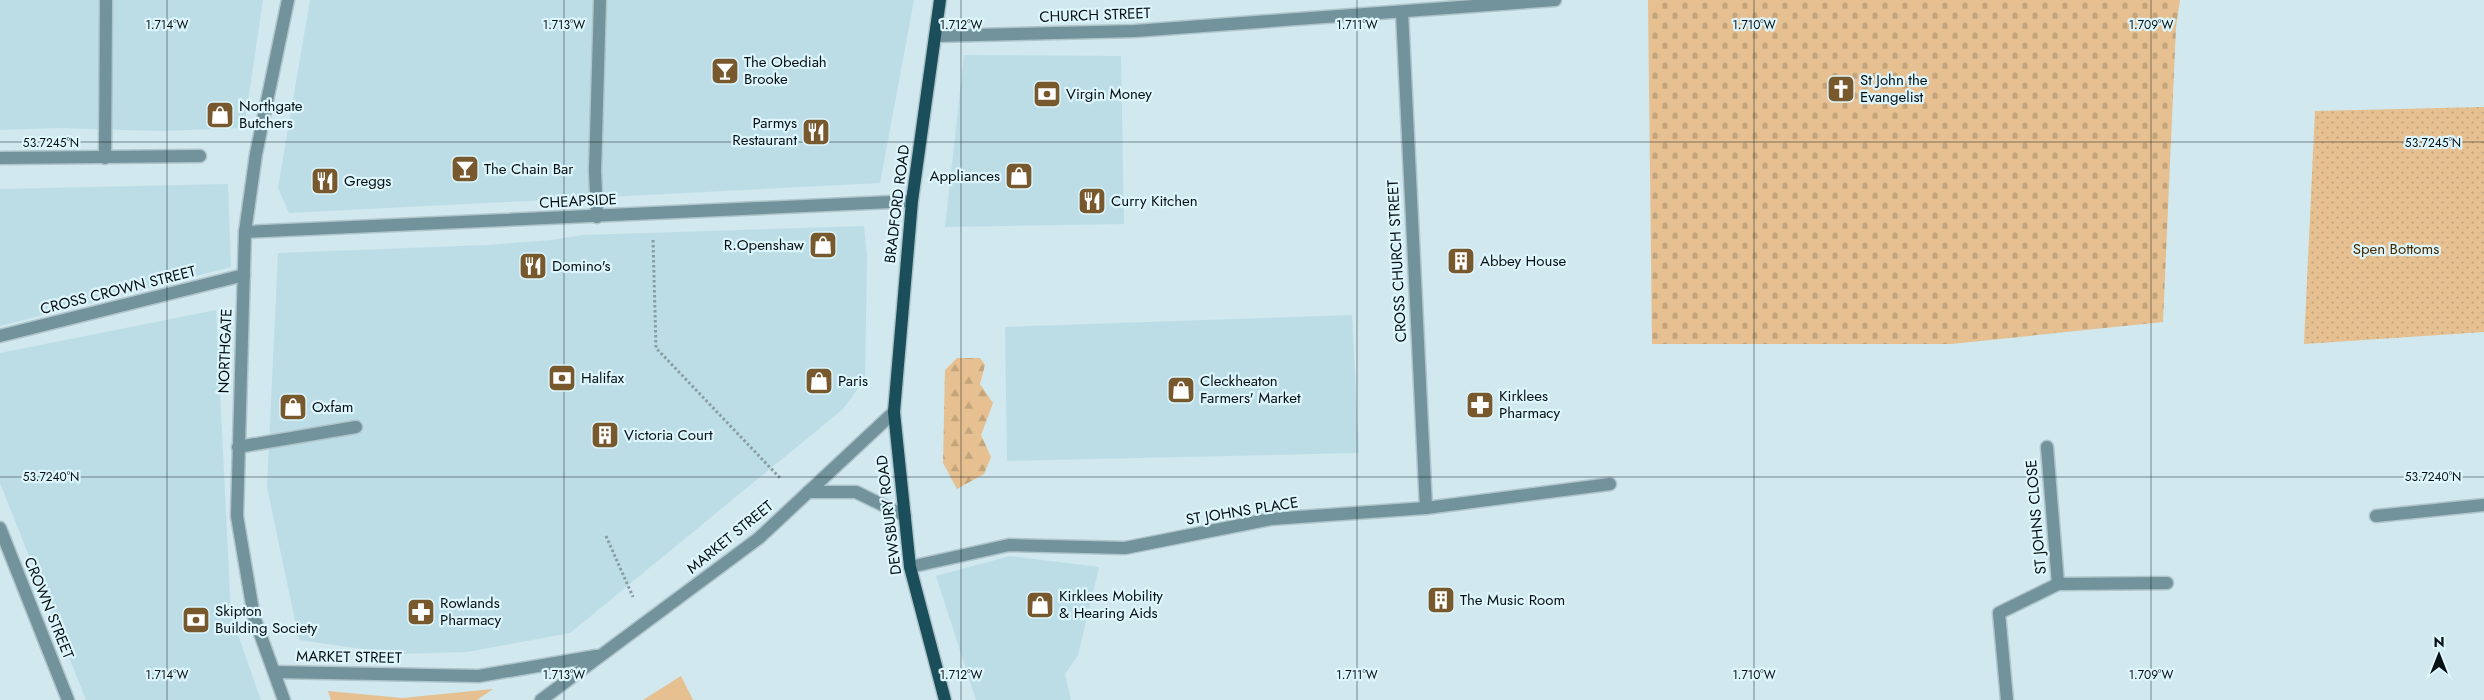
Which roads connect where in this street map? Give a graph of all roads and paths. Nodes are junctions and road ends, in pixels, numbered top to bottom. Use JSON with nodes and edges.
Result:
{"nodes":[{"id":1,"x":106,"y":0,"type":"edge"},
{"id":2,"x":288,"y":0,"type":"edge"},
{"id":3,"x":600,"y":0,"type":"edge"},
{"id":4,"x":940,"y":0,"type":"edge"},
{"id":5,"x":1555,"y":0,"type":"edge"},
{"id":6,"x":1402,"y":12,"type":"junction"},
{"id":7,"x":935,"y":36,"type":"junction"},
{"id":8,"x":200,"y":156,"type":"dead end"},
{"id":9,"x":0,"y":158,"type":"edge"},
{"id":10,"x":105,"y":158,"type":"junction"},
{"id":11,"x":912,"y":201,"type":"junction"},
{"id":12,"x":652,"y":214,"type":"junction"},
{"id":13,"x":597,"y":216,"type":"junction"},
{"id":14,"x":245,"y":232,"type":"junction"},
{"id":15,"x":244,"y":276,"type":"junction"},
{"id":16,"x":0,"y":336,"type":"edge"},
{"id":17,"x":894,"y":412,"type":"junction"},
{"id":18,"x":356,"y":427,"type":"dead end"},
{"id":19,"x":238,"y":447,"type":"junction"},
{"id":20,"x":2047,"y":448,"type":"dead end"},
{"id":21,"x":1610,"y":484,"type":"dead end"},
{"id":22,"x":804,"y":496,"type":"junction"},
{"id":23,"x":2484,"y":505,"type":"edge"},
{"id":24,"x":1426,"y":508,"type":"junction"},
{"id":25,"x":904,"y":516,"type":"junction"},
{"id":26,"x":2376,"y":516,"type":"dead end"},
{"id":27,"x":0,"y":528,"type":"edge"},
{"id":28,"x":606,"y":536,"type":"dead end"},
{"id":29,"x":910,"y":567,"type":"junction"},
{"id":30,"x":2167,"y":583,"type":"dead end"},
{"id":31,"x":2058,"y":584,"type":"junction"},
{"id":32,"x":644,"y":623,"type":"junction"},
{"id":33,"x":600,"y":656,"type":"junction"},
{"id":34,"x":275,"y":672,"type":"junction"},
{"id":35,"x":68,"y":700,"type":"edge"},
{"id":36,"x":284,"y":700,"type":"edge"},
{"id":37,"x":541,"y":700,"type":"edge"},
{"id":38,"x":945,"y":700,"type":"edge"},
{"id":39,"x":2007,"y":700,"type":"edge"}],
"edges":[{"from":1,"to":10,"type":"street"},
{"from":2,"to":14,"type":"street","name":"NORTHGATE"},
{"from":3,"to":13,"type":"street"},
{"from":4,"to":7,"type":"main road","name":"BRADFORD ROAD"},
{"from":5,"to":6,"type":"street","name":"CHURCH STREET"},
{"from":6,"to":7,"type":"street","name":"CHURCH STREET"},
{"from":6,"to":24,"type":"street","name":"CROSS CHURCH STREET"},
{"from":7,"to":11,"type":"main road","name":"BRADFORD ROAD"},
{"from":8,"to":10,"type":"street"},
{"from":9,"to":10,"type":"street"},
{"from":11,"to":12,"type":"street","name":"CHEAPSIDE"},
{"from":11,"to":17,"type":"main road","name":"BRADFORD ROAD"},
{"from":12,"to":13,"type":"street","name":"CHEAPSIDE"},
{"from":12,"to":22,"type":"path"},
{"from":13,"to":14,"type":"street","name":"CHEAPSIDE"},
{"from":14,"to":15,"type":"street","name":"NORTHGATE"},
{"from":15,"to":16,"type":"street","name":"CROSS CROWN STREET"},
{"from":15,"to":19,"type":"street","name":"NORTHGATE"},
{"from":17,"to":22,"type":"street","name":"MARKET STREET"},
{"from":17,"to":25,"type":"main road","name":"DEWSBURY ROAD"},
{"from":18,"to":19,"type":"street"},
{"from":19,"to":34,"type":"street","name":"NORTHGATE"},
{"from":20,"to":31,"type":"street","name":"ST JOHNS CLOSE"},
{"from":21,"to":24,"type":"street","name":"ST JOHNS PLACE"},
{"from":22,"to":25,"type":"street"},
{"from":22,"to":32,"type":"street","name":"MARKET STREET"},
{"from":23,"to":26,"type":"street"},
{"from":24,"to":29,"type":"street","name":"ST JOHNS PLACE"},
{"from":25,"to":29,"type":"main road","name":"DEWSBURY ROAD"},
{"from":27,"to":35,"type":"street","name":"CROWN STREET"},
{"from":28,"to":32,"type":"path"},
{"from":29,"to":38,"type":"main road","name":"DEWSBURY ROAD"},
{"from":30,"to":31,"type":"street","name":"ST JOHNS CLOSE"},
{"from":31,"to":39,"type":"street","name":"ST JOHNS CLOSE"},
{"from":32,"to":33,"type":"street","name":"MARKET STREET"},
{"from":33,"to":34,"type":"street","name":"MARKET STREET"},
{"from":33,"to":37,"type":"street","name":"MARKET STREET"},
{"from":34,"to":36,"type":"street","name":"NORTHGATE"}]}
